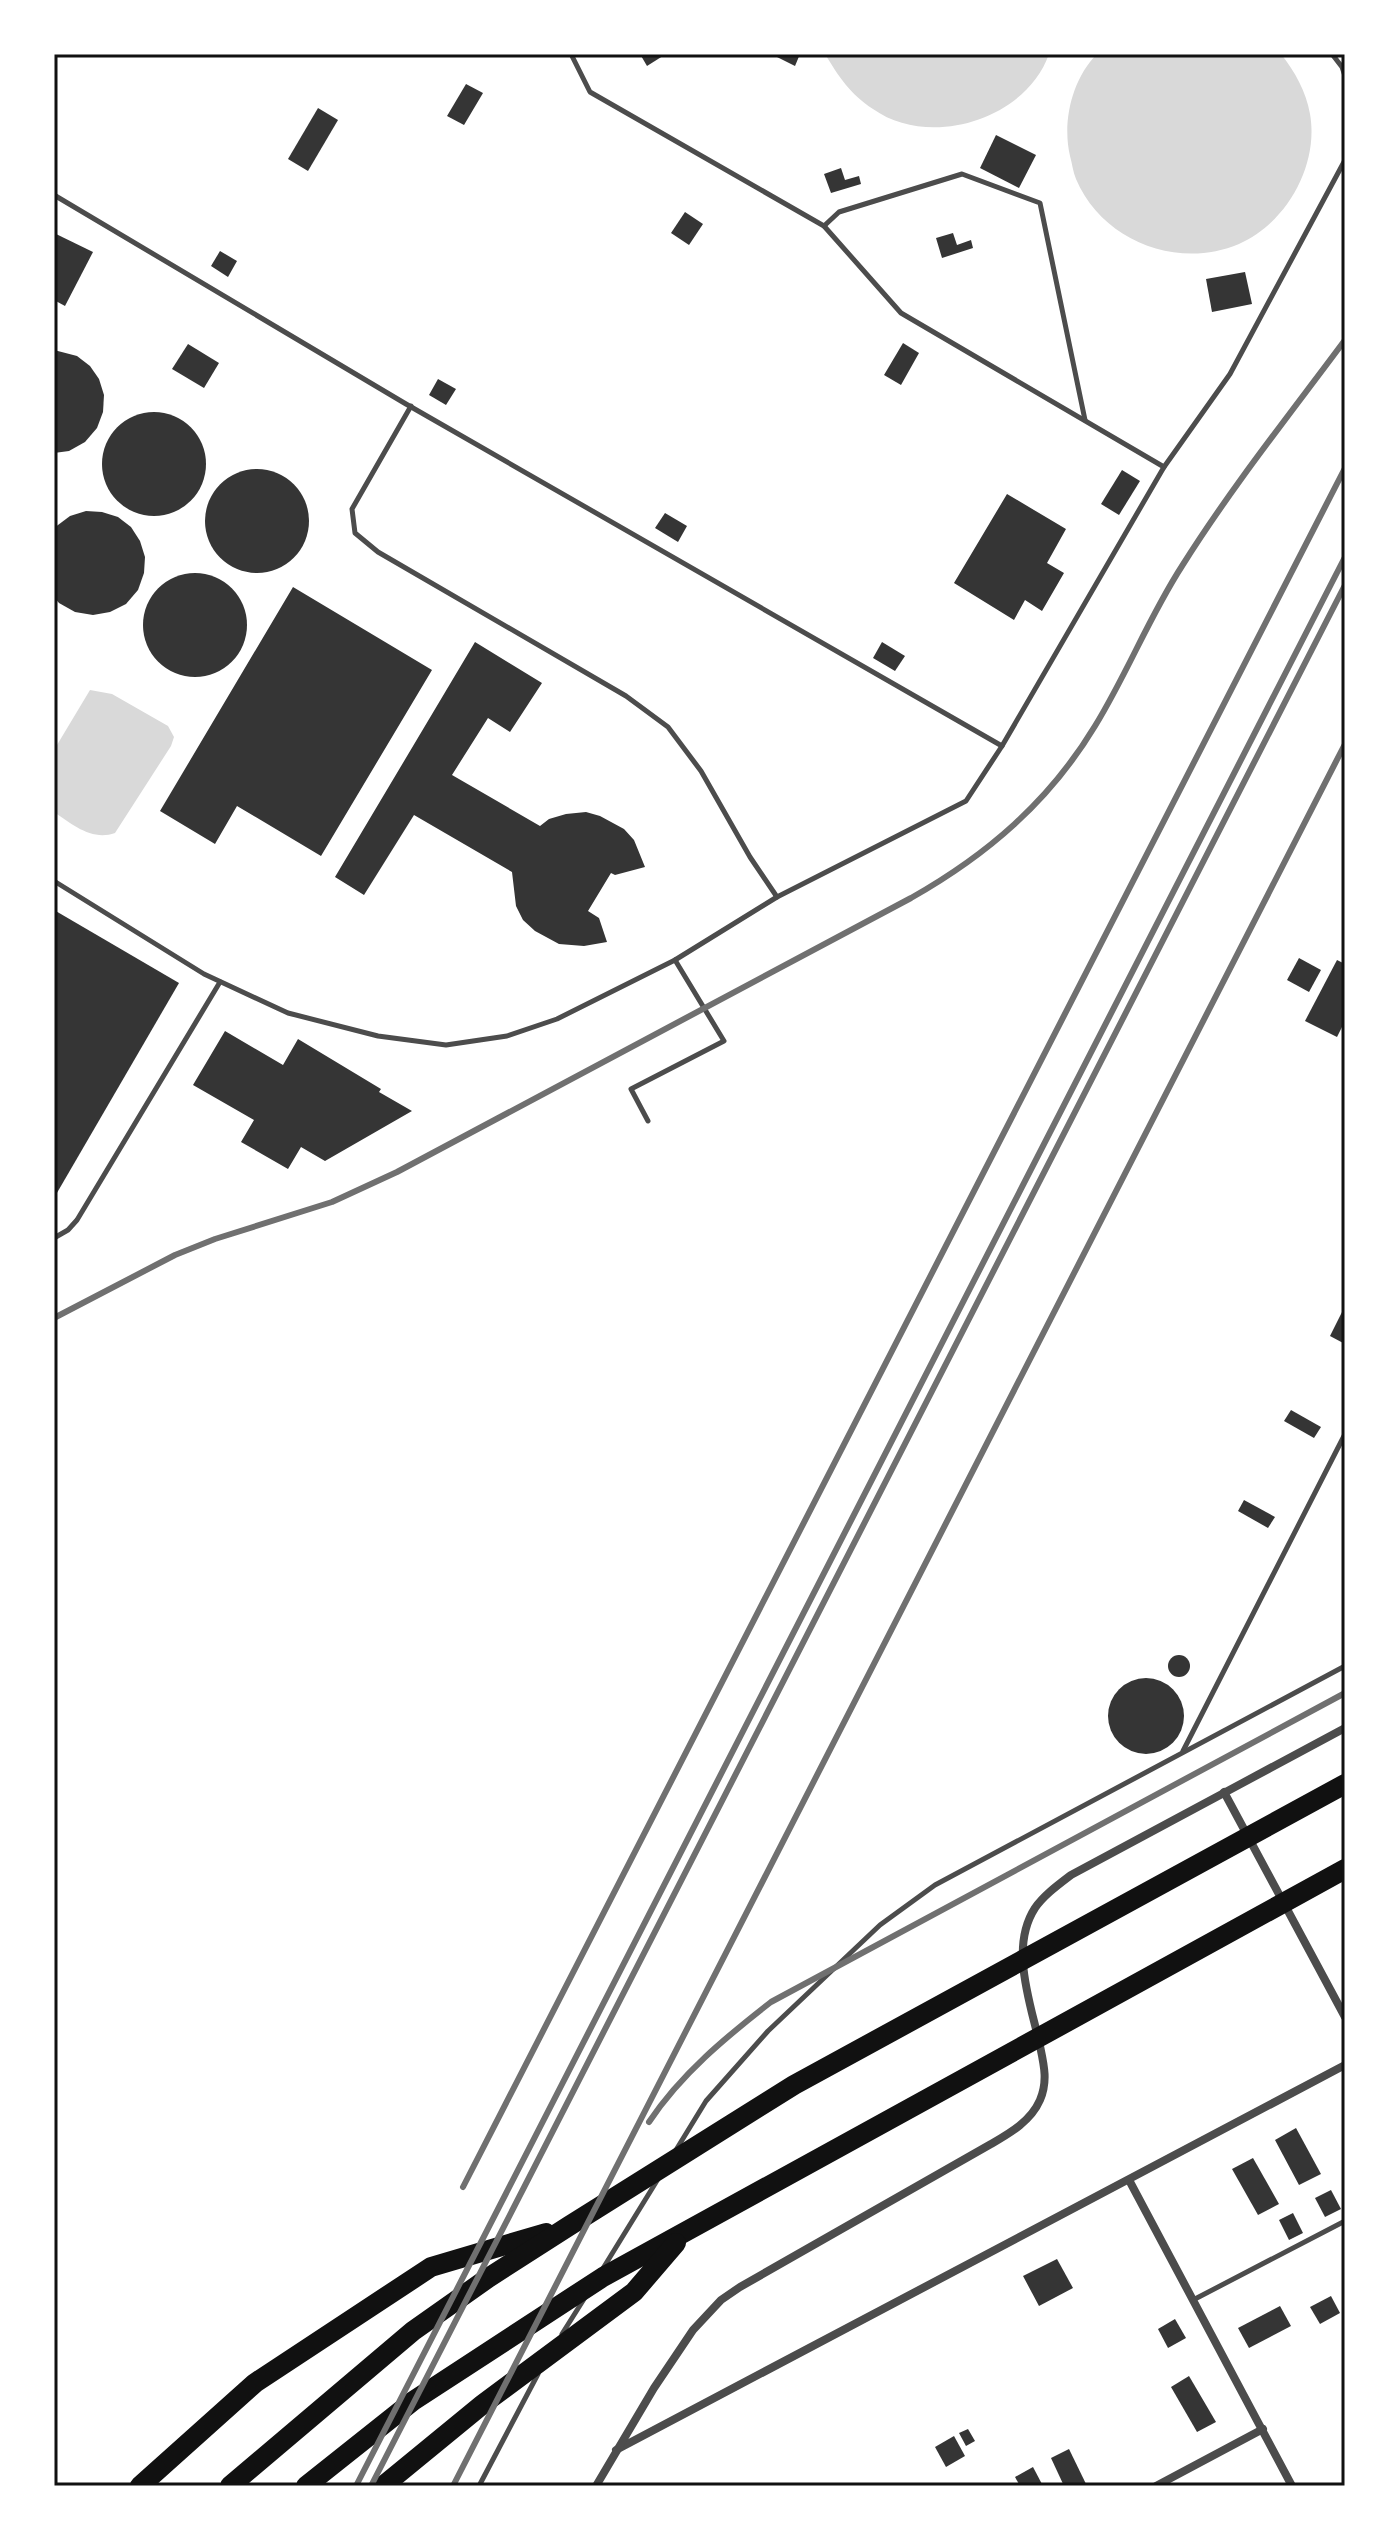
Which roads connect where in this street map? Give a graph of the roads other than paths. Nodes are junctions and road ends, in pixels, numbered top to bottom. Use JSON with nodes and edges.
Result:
{"nodes":[{"id":1,"x":571,"y":54,"type":"edge"},
{"id":2,"x":1332,"y":54,"type":"edge"},
{"id":3,"x":1345,"y":76,"type":"edge"},
{"id":4,"x":1345,"y":160,"type":"edge"},
{"id":5,"x":54,"y":195,"type":"edge"},
{"id":6,"x":824,"y":226,"type":"junction"},
{"id":7,"x":411,"y":406,"type":"junction"},
{"id":8,"x":1085,"y":421,"type":"junction"},
{"id":9,"x":1164,"y":467,"type":"junction"},
{"id":10,"x":1002,"y":746,"type":"junction"},
{"id":11,"x":54,"y":881,"type":"edge"},
{"id":12,"x":777,"y":897,"type":"junction"},
{"id":13,"x":675,"y":960,"type":"junction"},
{"id":14,"x":220,"y":982,"type":"junction"},
{"id":15,"x":648,"y":1121,"type":"dead end"},
{"id":16,"x":54,"y":1238,"type":"edge"},
{"id":17,"x":1345,"y":1434,"type":"edge"},
{"id":18,"x":1345,"y":1666,"type":"edge"},
{"id":19,"x":1345,"y":1728,"type":"edge"},
{"id":20,"x":1183,"y":1752,"type":"junction"},
{"id":21,"x":1345,"y":1784,"type":"edge"},
{"id":22,"x":1224,"y":1792,"type":"junction"},
{"id":23,"x":1345,"y":1869,"type":"edge"},
{"id":24,"x":1345,"y":2017,"type":"edge"},
{"id":25,"x":1345,"y":2065,"type":"edge"},
{"id":26,"x":1129,"y":2180,"type":"junction"},
{"id":27,"x":1345,"y":2221,"type":"edge"},
{"id":28,"x":569,"y":2226,"type":"junction"},
{"id":29,"x":686,"y":2231,"type":"junction"},
{"id":30,"x":1192,"y":2301,"type":"junction"},
{"id":31,"x":1263,"y":2429,"type":"junction"},
{"id":32,"x":615,"y":2451,"type":"junction"},
{"id":33,"x":140,"y":2486,"type":"edge"},
{"id":34,"x":230,"y":2486,"type":"edge"},
{"id":35,"x":306,"y":2486,"type":"edge"},
{"id":36,"x":383,"y":2486,"type":"edge"},
{"id":37,"x":479,"y":2486,"type":"edge"},
{"id":38,"x":596,"y":2486,"type":"edge"},
{"id":39,"x":1156,"y":2486,"type":"edge"},
{"id":40,"x":1292,"y":2486,"type":"edge"}],
"edges":[{"from":1,"to":6,"type":"lane"},
{"from":2,"to":3,"type":"lane"},
{"from":4,"to":9,"type":"lane"},
{"from":5,"to":7,"type":"lane"},
{"from":6,"to":8,"type":"lane"},
{"from":6,"to":8,"type":"lane"},
{"from":7,"to":10,"type":"lane"},
{"from":7,"to":12,"type":"lane"},
{"from":8,"to":9,"type":"lane"},
{"from":9,"to":10,"type":"lane"},
{"from":10,"to":12,"type":"lane"},
{"from":11,"to":14,"type":"lane"},
{"from":12,"to":13,"type":"lane"},
{"from":13,"to":14,"type":"lane"},
{"from":13,"to":15,"type":"lane"},
{"from":14,"to":16,"type":"lane"},
{"from":17,"to":20,"type":"lane"},
{"from":18,"to":20,"type":"lane"},
{"from":19,"to":22,"type":"street"},
{"from":20,"to":37,"type":"lane"},
{"from":21,"to":28,"type":"highway"},
{"from":22,"to":24,"type":"street"},
{"from":22,"to":32,"type":"street"},
{"from":23,"to":29,"type":"highway"},
{"from":25,"to":26,"type":"street"},
{"from":26,"to":30,"type":"street"},
{"from":26,"to":32,"type":"street"},
{"from":27,"to":30,"type":"lane"},
{"from":28,"to":33,"type":"highway"},
{"from":28,"to":34,"type":"highway"},
{"from":29,"to":35,"type":"highway"},
{"from":29,"to":36,"type":"highway"},
{"from":30,"to":31,"type":"street"},
{"from":31,"to":39,"type":"street"},
{"from":31,"to":40,"type":"street"},
{"from":32,"to":38,"type":"street"}]}
